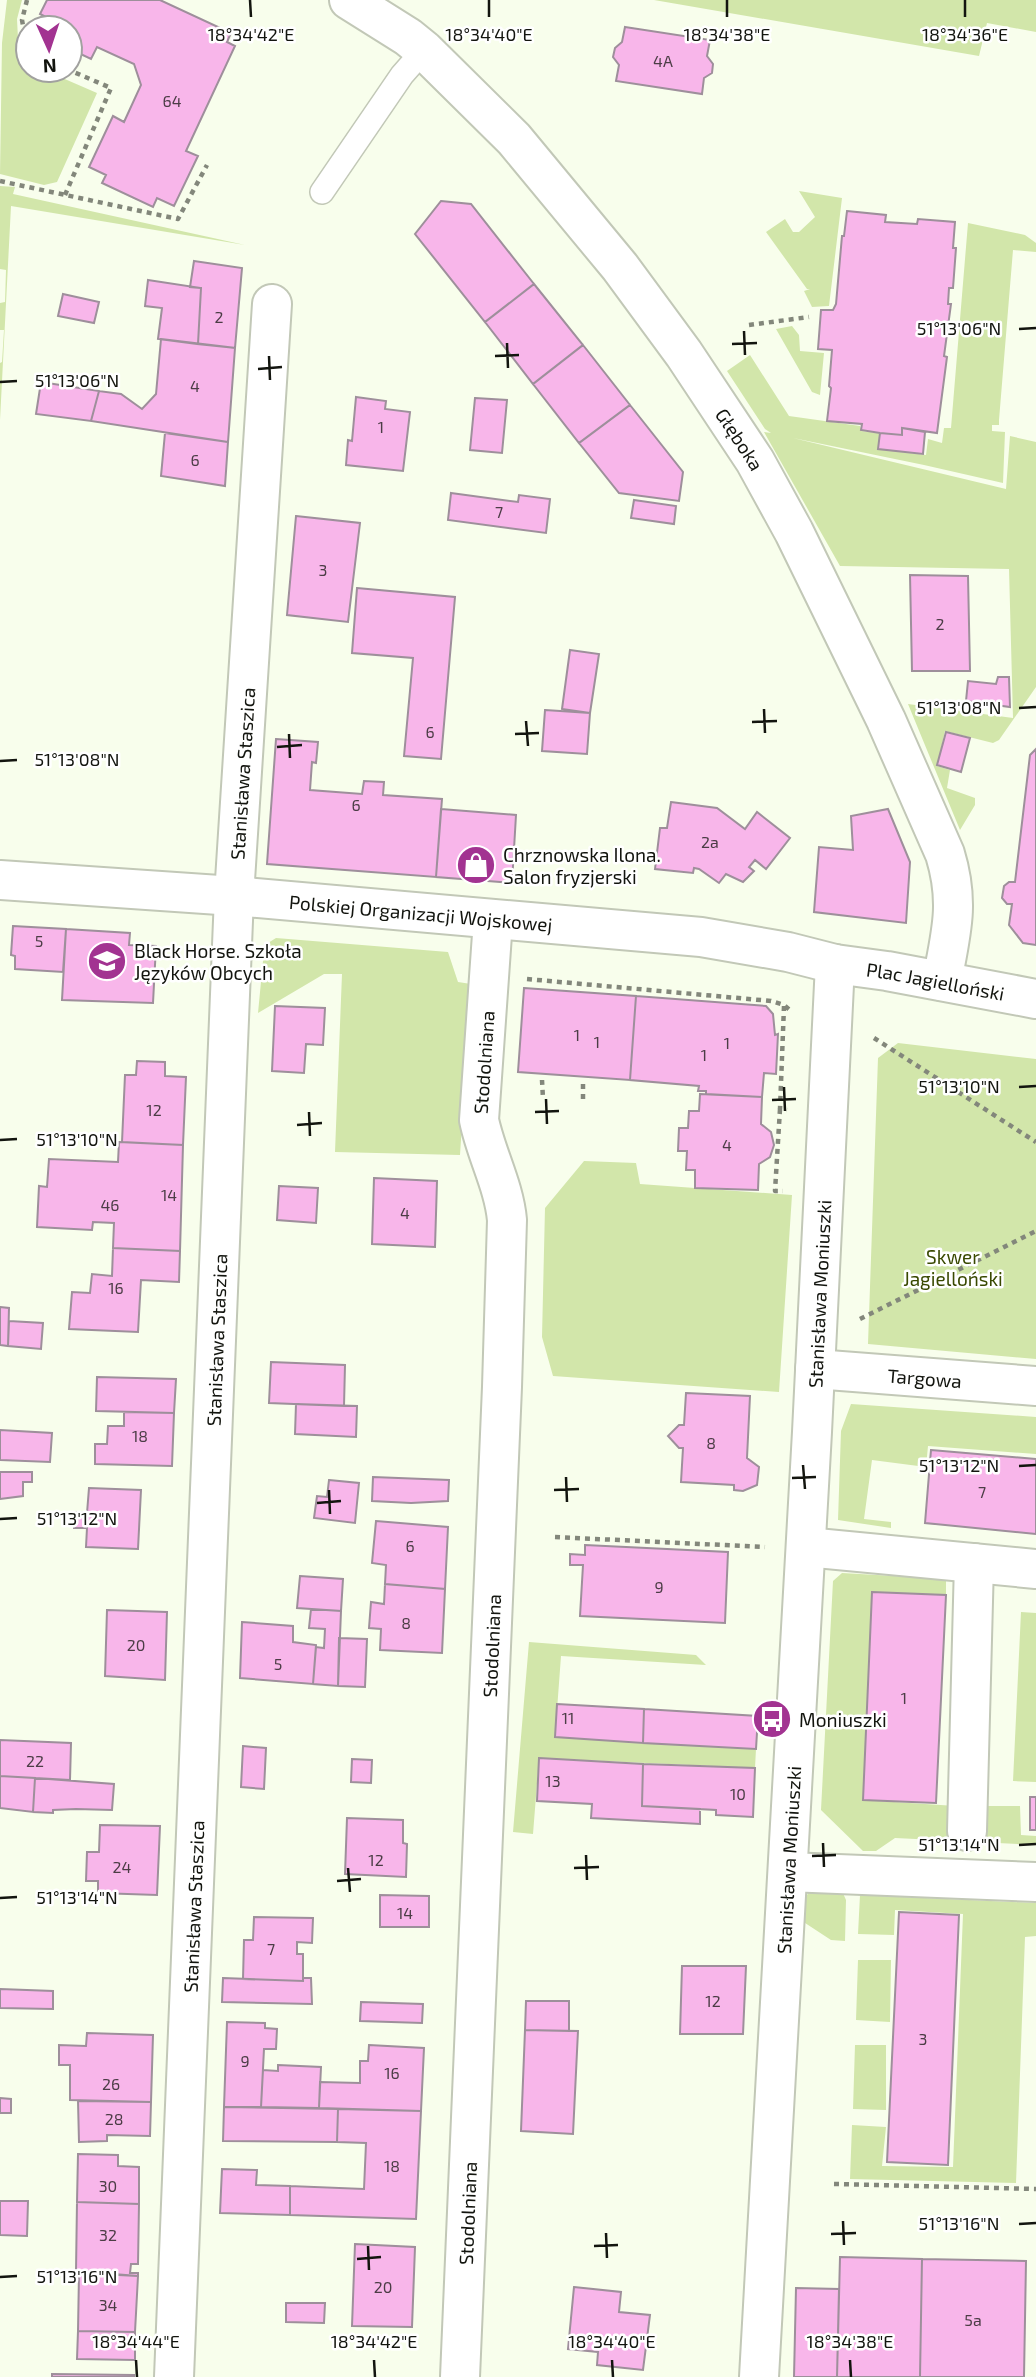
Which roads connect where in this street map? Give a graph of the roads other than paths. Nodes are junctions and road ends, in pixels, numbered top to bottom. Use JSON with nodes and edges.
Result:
{"nodes":[{"id":1,"x":349,"y":0,"type":"edge"},
{"id":2,"x":424,"y":50,"type":"junction"},
{"id":3,"x":322,"y":192,"type":"dead end"},
{"id":4,"x":272,"y":304,"type":"dead end"},
{"id":5,"x":1,"y":881,"type":"edge"},
{"id":6,"x":234,"y":897,"type":"junction"},
{"id":7,"x":492,"y":920,"type":"junction"},
{"id":8,"x":835,"y":964,"type":"junction"},
{"id":9,"x":942,"y":981,"type":"junction"},
{"id":10,"x":1036,"y":999,"type":"edge"},
{"id":11,"x":815,"y":1369,"type":"junction"},
{"id":12,"x":1036,"y":1386,"type":"edge"},
{"id":13,"x":789,"y":1547,"type":"junction"},
{"id":14,"x":974,"y":1563,"type":"junction"},
{"id":15,"x":1036,"y":1569,"type":"edge"},
{"id":16,"x":967,"y":1831,"type":"dead end"},
{"id":17,"x":788,"y":1872,"type":"junction"},
{"id":18,"x":1036,"y":1882,"type":"edge"},
{"id":19,"x":174,"y":2377,"type":"edge"},
{"id":20,"x":460,"y":2377,"type":"edge"},
{"id":21,"x":759,"y":2377,"type":"edge"}],
"edges":[{"from":1,"to":2,"type":"street","name":"Głęboka"},
{"from":2,"to":3,"type":"lane"},
{"from":2,"to":9,"type":"street","name":"Głęboka"},
{"from":4,"to":6,"type":"street","name":"Stanisława Staszica"},
{"from":5,"to":6,"type":"street","name":"Polskiej Organizacji Wojskowej"},
{"from":6,"to":7,"type":"street","name":"Polskiej Organizacji Wojskowej"},
{"from":6,"to":19,"type":"street","name":"Stanisława Staszica"},
{"from":7,"to":8,"type":"street","name":"Polskiej Organizacji Wojskowej"},
{"from":7,"to":20,"type":"street","name":"Stodolniana"},
{"from":8,"to":9,"type":"street","name":"Plac Jagielloński"},
{"from":8,"to":11,"type":"street","name":"Stanisława Moniuszki"},
{"from":9,"to":10,"type":"street","name":"Plac Jagielloński"},
{"from":11,"to":12,"type":"street","name":"Targowa"},
{"from":11,"to":13,"type":"street","name":"Stanisława Moniuszki"},
{"from":13,"to":14,"type":"street"},
{"from":13,"to":17,"type":"street","name":"Stanisława Moniuszki"},
{"from":14,"to":15,"type":"street"},
{"from":14,"to":16,"type":"street"},
{"from":17,"to":18,"type":"street"},
{"from":17,"to":21,"type":"street","name":"Stanisława Moniuszki"}]}
